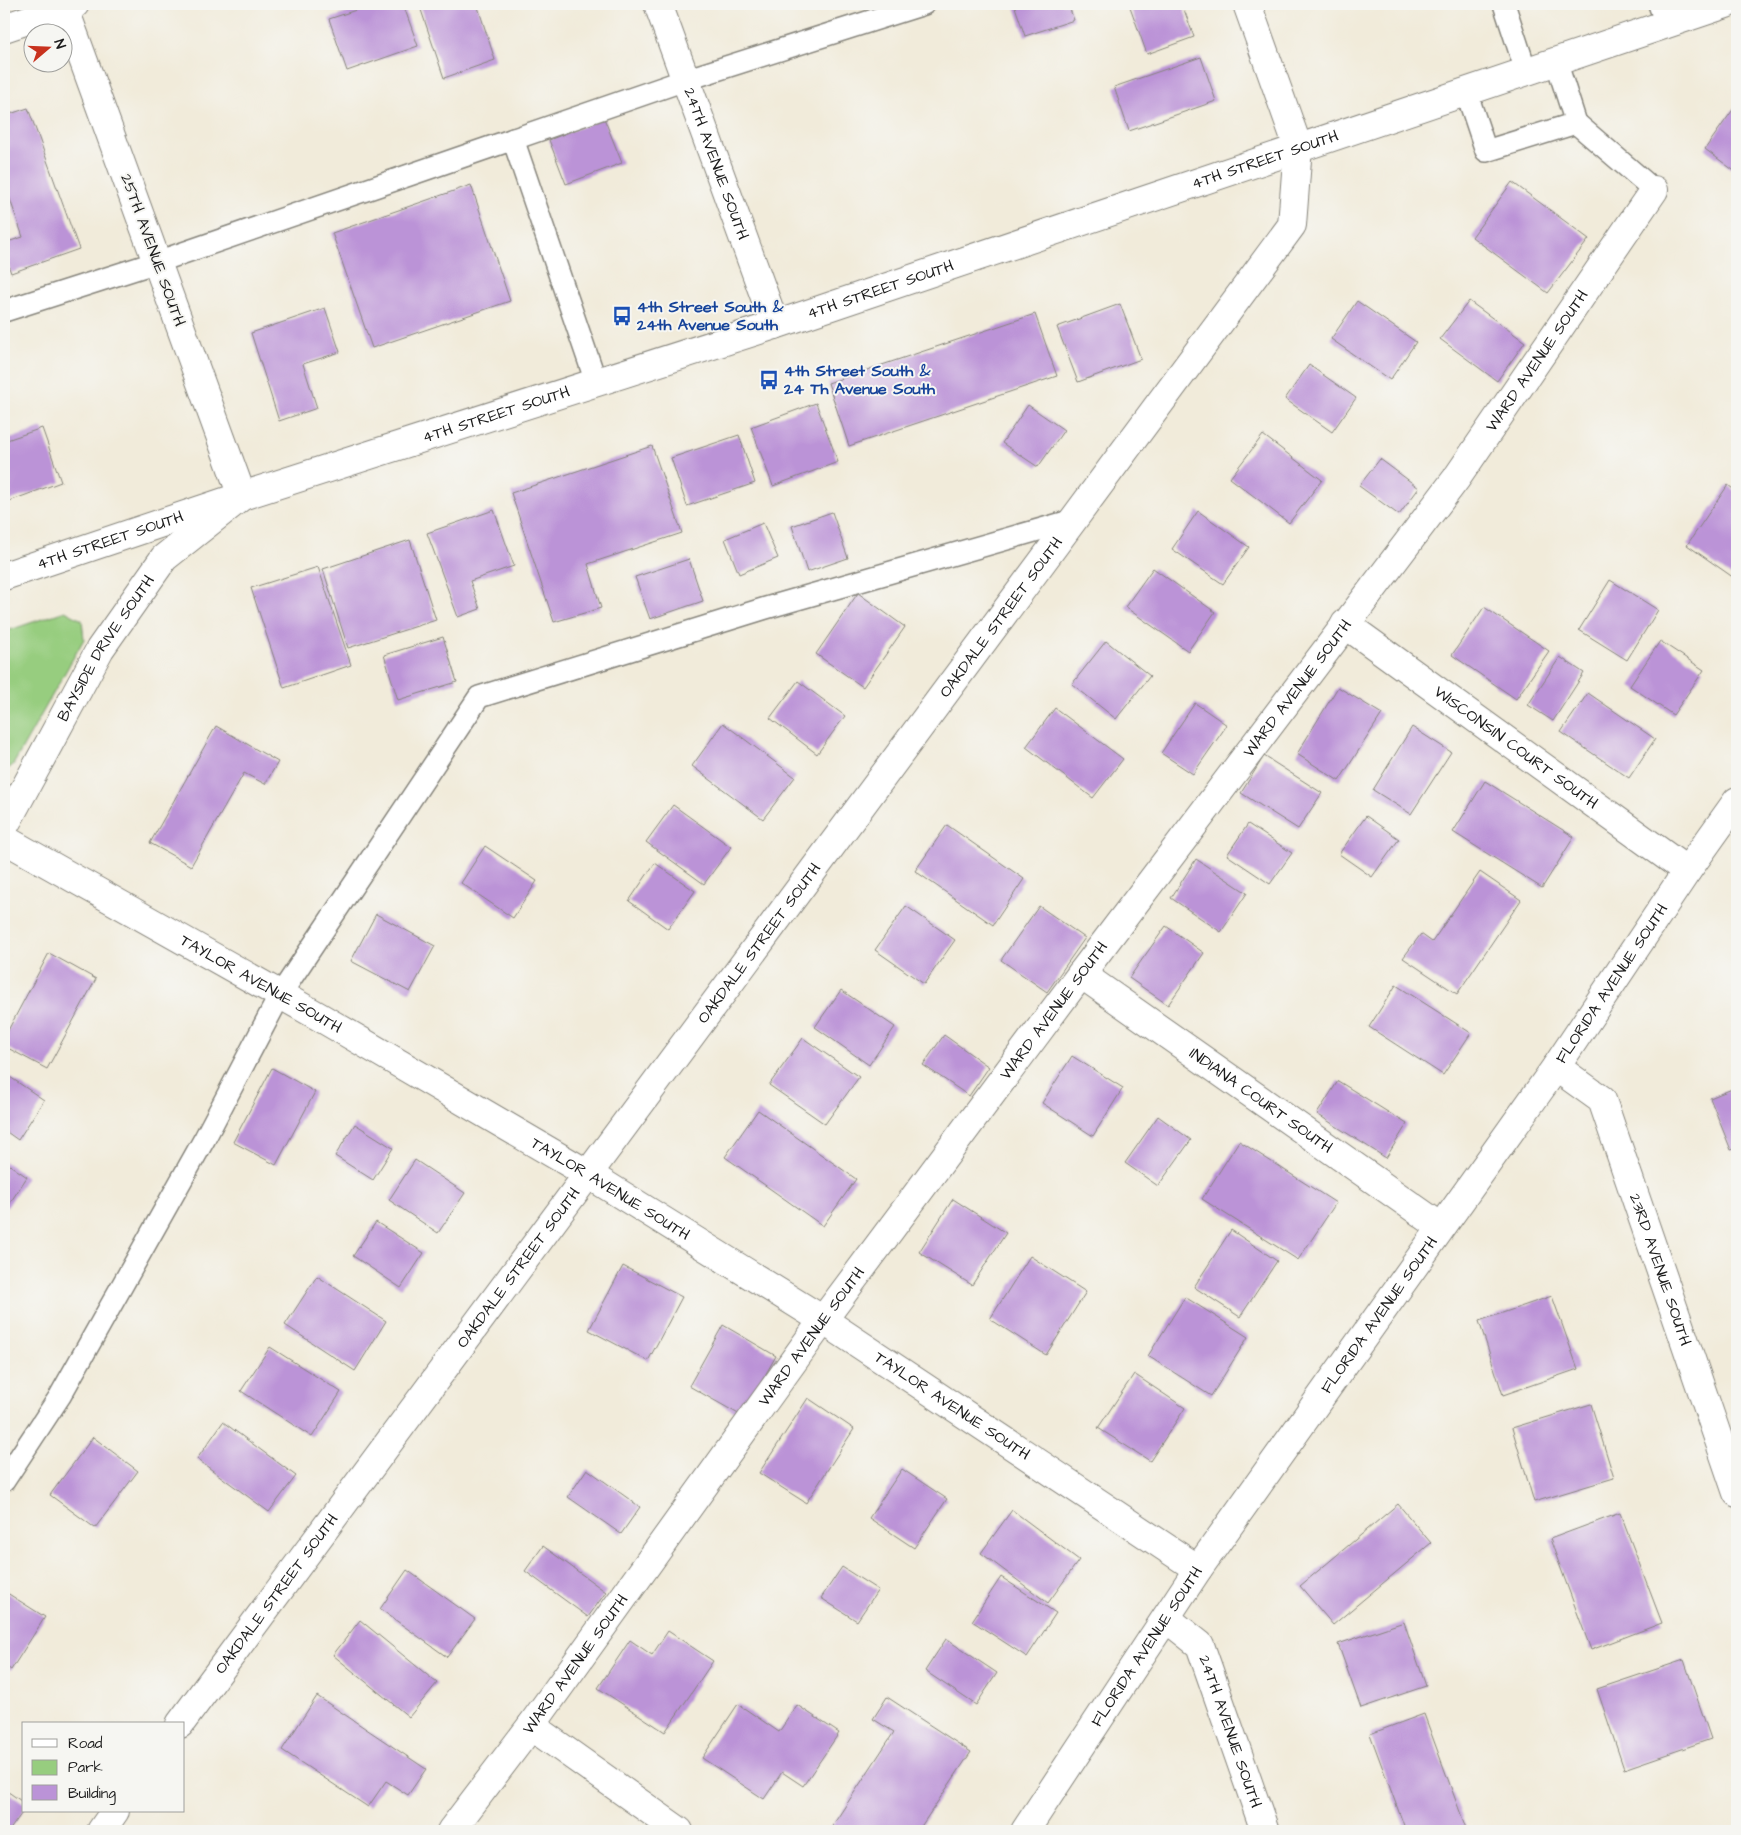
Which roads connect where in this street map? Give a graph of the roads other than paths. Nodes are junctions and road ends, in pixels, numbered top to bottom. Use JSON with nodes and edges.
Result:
{"nodes":[{"id":1,"x":658,"y":4,"type":"edge"},
{"id":2,"x":924,"y":4,"type":"edge"},
{"id":3,"x":1247,"y":4,"type":"edge"},
{"id":4,"x":1504,"y":4,"type":"edge"},
{"id":5,"x":1726,"y":4,"type":"edge"},
{"id":6,"x":68,"y":5,"type":"edge"},
{"id":7,"x":1662,"y":14,"type":"edge"},
{"id":8,"x":4,"y":28,"type":"edge"},
{"id":9,"x":1556,"y":61,"type":"junction"},
{"id":10,"x":1526,"y":71,"type":"junction"},
{"id":11,"x":686,"y":80,"type":"junction"},
{"id":12,"x":1466,"y":91,"type":"junction"},
{"id":13,"x":1576,"y":122,"type":"junction"},
{"id":14,"x":513,"y":139,"type":"junction"},
{"id":15,"x":1298,"y":147,"type":"junction"},
{"id":16,"x":1654,"y":190,"type":"joint"},
{"id":17,"x":157,"y":262,"type":"junction"},
{"id":18,"x":4,"y":311,"type":"edge"},
{"id":19,"x":775,"y":325,"type":"junction"},
{"id":20,"x":596,"y":382,"type":"junction"},
{"id":21,"x":242,"y":496,"type":"junction"},
{"id":22,"x":1073,"y":520,"type":"junction"},
{"id":23,"x":4,"y":576,"type":"edge"},
{"id":24,"x":1345,"y":624,"type":"junction"},
{"id":25,"x":1737,"y":800,"type":"edge"},
{"id":26,"x":4,"y":827,"type":"edge"},
{"id":27,"x":4,"y":839,"type":"edge"},
{"id":28,"x":1687,"y":871,"type":"junction"},
{"id":29,"x":1081,"y":974,"type":"junction"},
{"id":30,"x":280,"y":995,"type":"junction"},
{"id":31,"x":1556,"y":1066,"type":"junction"},
{"id":32,"x":588,"y":1174,"type":"junction"},
{"id":33,"x":1441,"y":1227,"type":"junction"},
{"id":34,"x":823,"y":1320,"type":"junction"},
{"id":35,"x":4,"y":1481,"type":"edge"},
{"id":36,"x":1737,"y":1493,"type":"edge"},
{"id":37,"x":1198,"y":1569,"type":"junction"},
{"id":38,"x":1166,"y":1618,"type":"junction"},
{"id":39,"x":181,"y":1722,"type":"edge"},
{"id":40,"x":532,"y":1726,"type":"junction"},
{"id":41,"x":114,"y":1812,"type":"edge"},
{"id":42,"x":101,"y":1831,"type":"edge"},
{"id":43,"x":451,"y":1831,"type":"edge"},
{"id":44,"x":679,"y":1831,"type":"edge"},
{"id":45,"x":1025,"y":1831,"type":"edge"},
{"id":46,"x":1265,"y":1831,"type":"edge"}],
"edges":[{"from":1,"to":11,"type":"street","name":"24TH AVENUE SOUTH"},
{"from":2,"to":11,"type":"lane"},
{"from":3,"to":15,"type":"street"},
{"from":4,"to":10,"type":"lane"},
{"from":5,"to":7,"type":"street","name":"4TH STREET SOUTH"},
{"from":6,"to":8,"type":"street"},
{"from":6,"to":17,"type":"street","name":"25TH AVENUE SOUTH"},
{"from":7,"to":9,"type":"street","name":"4TH STREET SOUTH"},
{"from":9,"to":10,"type":"street","name":"4TH STREET SOUTH"},
{"from":9,"to":13,"type":"lane"},
{"from":10,"to":12,"type":"street","name":"4TH STREET SOUTH"},
{"from":11,"to":14,"type":"lane"},
{"from":11,"to":19,"type":"street","name":"24TH AVENUE SOUTH"},
{"from":12,"to":13,"type":"lane"},
{"from":12,"to":15,"type":"street","name":"4TH STREET SOUTH"},
{"from":13,"to":16,"type":"lane"},
{"from":14,"to":17,"type":"lane"},
{"from":14,"to":20,"type":"lane"},
{"from":15,"to":19,"type":"street","name":"4TH STREET SOUTH"},
{"from":15,"to":22,"type":"street","name":"OAKDALE STREET SOUTH"},
{"from":16,"to":24,"type":"street","name":"WARD AVENUE SOUTH"},
{"from":17,"to":18,"type":"lane"},
{"from":17,"to":21,"type":"street","name":"25TH AVENUE SOUTH"},
{"from":19,"to":20,"type":"street","name":"4TH STREET SOUTH"},
{"from":20,"to":21,"type":"street","name":"4TH STREET SOUTH"},
{"from":21,"to":23,"type":"street","name":"4TH STREET SOUTH"},
{"from":21,"to":26,"type":"street","name":"BAYSIDE DRIVE SOUTH"},
{"from":22,"to":30,"type":"lane"},
{"from":22,"to":32,"type":"street","name":"OAKDALE STREET SOUTH"},
{"from":24,"to":28,"type":"street","name":"WISCONSIN COURT SOUTH"},
{"from":24,"to":29,"type":"street","name":"WARD AVENUE SOUTH"},
{"from":25,"to":28,"type":"street","name":"FLORIDA AVENUE SOUTH"},
{"from":27,"to":30,"type":"street","name":"TAYLOR AVENUE SOUTH"},
{"from":28,"to":31,"type":"street","name":"FLORIDA AVENUE SOUTH"},
{"from":29,"to":33,"type":"street","name":"INDIANA COURT SOUTH"},
{"from":29,"to":34,"type":"street","name":"WARD AVENUE SOUTH"},
{"from":30,"to":32,"type":"street","name":"TAYLOR AVENUE SOUTH"},
{"from":30,"to":35,"type":"lane"},
{"from":31,"to":33,"type":"street","name":"FLORIDA AVENUE SOUTH"},
{"from":31,"to":36,"type":"street","name":"23RD AVENUE SOUTH"},
{"from":32,"to":34,"type":"street","name":"TAYLOR AVENUE SOUTH"},
{"from":32,"to":39,"type":"street","name":"OAKDALE STREET SOUTH"},
{"from":33,"to":37,"type":"street","name":"FLORIDA AVENUE SOUTH"},
{"from":34,"to":37,"type":"street","name":"TAYLOR AVENUE SOUTH"},
{"from":34,"to":40,"type":"street","name":"WARD AVENUE SOUTH"},
{"from":37,"to":38,"type":"street","name":"FLORIDA AVENUE SOUTH"},
{"from":38,"to":45,"type":"street","name":"FLORIDA AVENUE SOUTH"},
{"from":38,"to":46,"type":"street","name":"24TH AVENUE SOUTH"},
{"from":40,"to":43,"type":"street","name":"WARD AVENUE SOUTH"},
{"from":40,"to":44,"type":"street"},
{"from":41,"to":42,"type":"street"}]}
